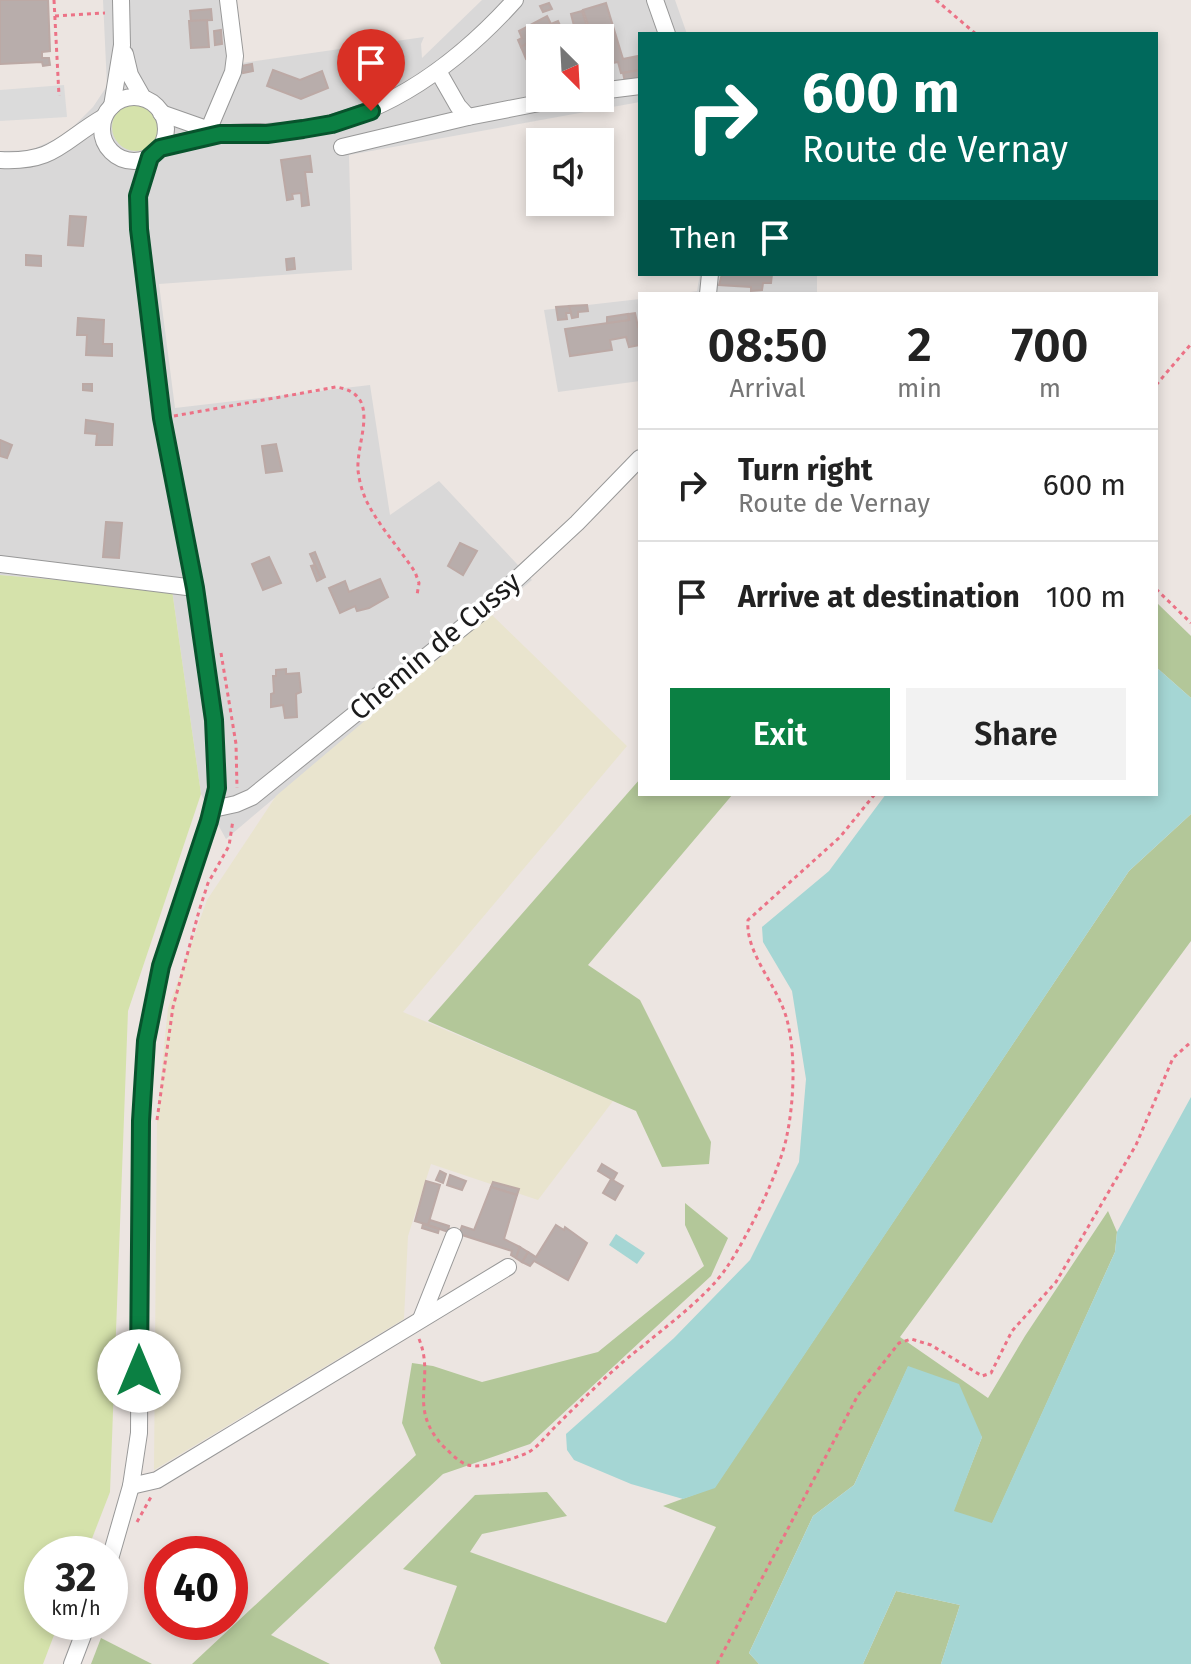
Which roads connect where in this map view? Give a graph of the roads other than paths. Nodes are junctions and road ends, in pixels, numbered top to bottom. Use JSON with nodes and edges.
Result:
{"nodes":[{"id":1,"x":228,"y":0,"type":"edge"},
{"id":2,"x":515,"y":0,"type":"edge"},
{"id":3,"x":655,"y":0,"type":"edge"},
{"id":4,"x":121,"y":6,"type":"edge"},
{"id":5,"x":666,"y":32,"type":"edge"},
{"id":6,"x":122,"y":45,"type":"junction"},
{"id":7,"x":438,"y":71,"type":"junction"},
{"id":8,"x":638,"y":86,"type":"edge"},
{"id":9,"x":614,"y":89,"type":"edge"},
{"id":10,"x":143,"y":98,"type":"junction"},
{"id":11,"x":526,"y":106,"type":"edge"},
{"id":12,"x":108,"y":112,"type":"junction"},
{"id":13,"x":161,"y":113,"type":"junction"},
{"id":14,"x":468,"y":117,"type":"junction"},
{"id":15,"x":211,"y":134,"type":"junction"},
{"id":16,"x":63,"y":146,"type":"junction"},
{"id":17,"x":342,"y":147,"type":"dead end"},
{"id":18,"x":112,"y":151,"type":"junction"},
{"id":19,"x":155,"y":152,"type":"junction"},
{"id":20,"x":0,"y":160,"type":"edge"},
{"id":21,"x":138,"y":196,"type":"junction"},
{"id":22,"x":638,"y":460,"type":"edge"},
{"id":23,"x":0,"y":564,"type":"edge"},
{"id":24,"x":195,"y":588,"type":"junction"},
{"id":25,"x":213,"y":809,"type":"junction"},
{"id":26,"x":454,"y":1236,"type":"dead end"},
{"id":27,"x":508,"y":1267,"type":"dead end"},
{"id":28,"x":417,"y":1322,"type":"junction"},
{"id":29,"x":131,"y":1486,"type":"junction"},
{"id":30,"x":121,"y":1536,"type":"edge"},
{"id":31,"x":81,"y":1640,"type":"edge"},
{"id":32,"x":72,"y":1664,"type":"edge"}],
"edges":[{"from":1,"to":15,"type":"street"},
{"from":2,"to":7,"type":"street"},
{"from":3,"to":5,"type":"street"},
{"from":4,"to":6,"type":"street"},
{"from":6,"to":10,"type":"street"},
{"from":6,"to":12,"type":"street"},
{"from":7,"to":14,"type":"street"},
{"from":7,"to":15,"type":"street"},
{"from":8,"to":9,"type":"street"},
{"from":10,"to":12,"type":"street"},
{"from":10,"to":13,"type":"street"},
{"from":11,"to":14,"type":"street"},
{"from":12,"to":16,"type":"street"},
{"from":12,"to":18,"type":"street"},
{"from":13,"to":15,"type":"street"},
{"from":13,"to":19,"type":"street"},
{"from":14,"to":17,"type":"street"},
{"from":15,"to":19,"type":"street"},
{"from":16,"to":18,"type":"street"},
{"from":16,"to":20,"type":"street"},
{"from":18,"to":19,"type":"street"},
{"from":18,"to":21,"type":"street"},
{"from":19,"to":21,"type":"street"},
{"from":21,"to":24,"type":"street"},
{"from":22,"to":25,"type":"street","name":"Chemin de Cussy"},
{"from":23,"to":24,"type":"street"},
{"from":24,"to":25,"type":"street"},
{"from":25,"to":29,"type":"street"},
{"from":26,"to":28,"type":"street"},
{"from":27,"to":28,"type":"street"},
{"from":28,"to":29,"type":"street"},
{"from":29,"to":30,"type":"street"},
{"from":31,"to":32,"type":"street"}]}
